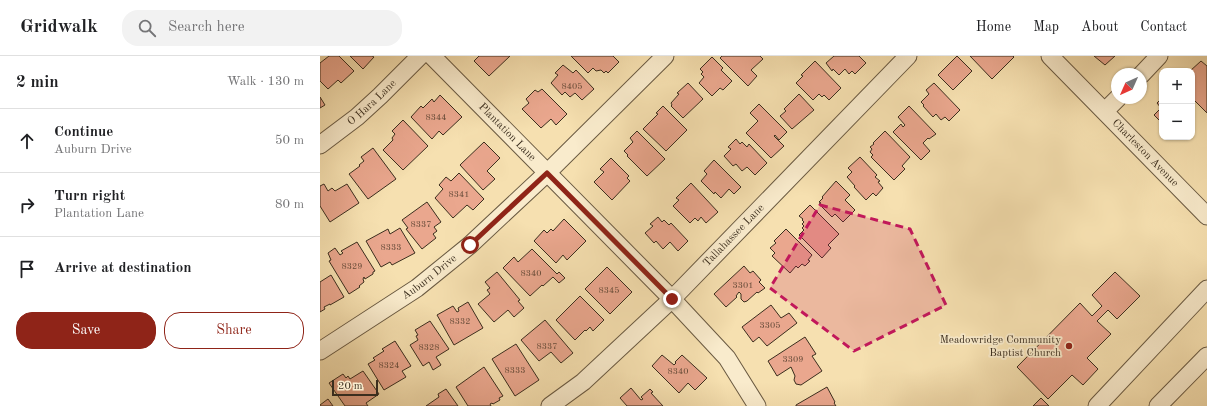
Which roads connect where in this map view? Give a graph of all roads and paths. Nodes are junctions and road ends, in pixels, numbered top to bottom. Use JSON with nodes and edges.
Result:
{"nodes":[{"id":1,"x":420,"y":56,"type":"edge"},
{"id":2,"x":432,"y":56,"type":"edge"},
{"id":3,"x":665,"y":56,"type":"edge"},
{"id":4,"x":908,"y":56,"type":"edge"},
{"id":5,"x":1050,"y":56,"type":"edge"},
{"id":6,"x":1160,"y":56,"type":"edge"},
{"id":7,"x":1147,"y":69,"type":"edge"},
{"id":8,"x":1112,"y":104,"type":"edge"},
{"id":9,"x":1105,"y":111,"type":"junction"},
{"id":10,"x":320,"y":145,"type":"edge"},
{"id":11,"x":547,"y":173,"type":"junction"},
{"id":12,"x":1207,"y":216,"type":"edge"},
{"id":13,"x":1205,"y":293,"type":"edge"},
{"id":14,"x":672,"y":299,"type":"junction"},
{"id":15,"x":320,"y":351,"type":"edge"},
{"id":16,"x":1207,"y":356,"type":"edge"},
{"id":17,"x":550,"y":406,"type":"edge"},
{"id":18,"x":757,"y":406,"type":"edge"},
{"id":19,"x":1097,"y":406,"type":"edge"},
{"id":20,"x":1158,"y":406,"type":"edge"}],
"edges":[{"from":1,"to":10,"type":"street","name":"O Hara Lane"},
{"from":2,"to":11,"type":"street","name":"Plantation Lane"},
{"from":3,"to":11,"type":"street","name":"Auburn Drive"},
{"from":4,"to":14,"type":"street","name":"Tallahassee Lane"},
{"from":5,"to":9,"type":"street","name":"Charleston Avenue"},
{"from":6,"to":7,"type":"street"},
{"from":8,"to":9,"type":"street"},
{"from":9,"to":12,"type":"street","name":"Charleston Avenue"},
{"from":11,"to":14,"type":"street","name":"Plantation Lane"},
{"from":11,"to":15,"type":"street","name":"Auburn Drive"},
{"from":13,"to":19,"type":"street"},
{"from":14,"to":17,"type":"street","name":"Tallahassee Lane"},
{"from":14,"to":18,"type":"street","name":"Plantation Lane"},
{"from":16,"to":20,"type":"street"}]}
